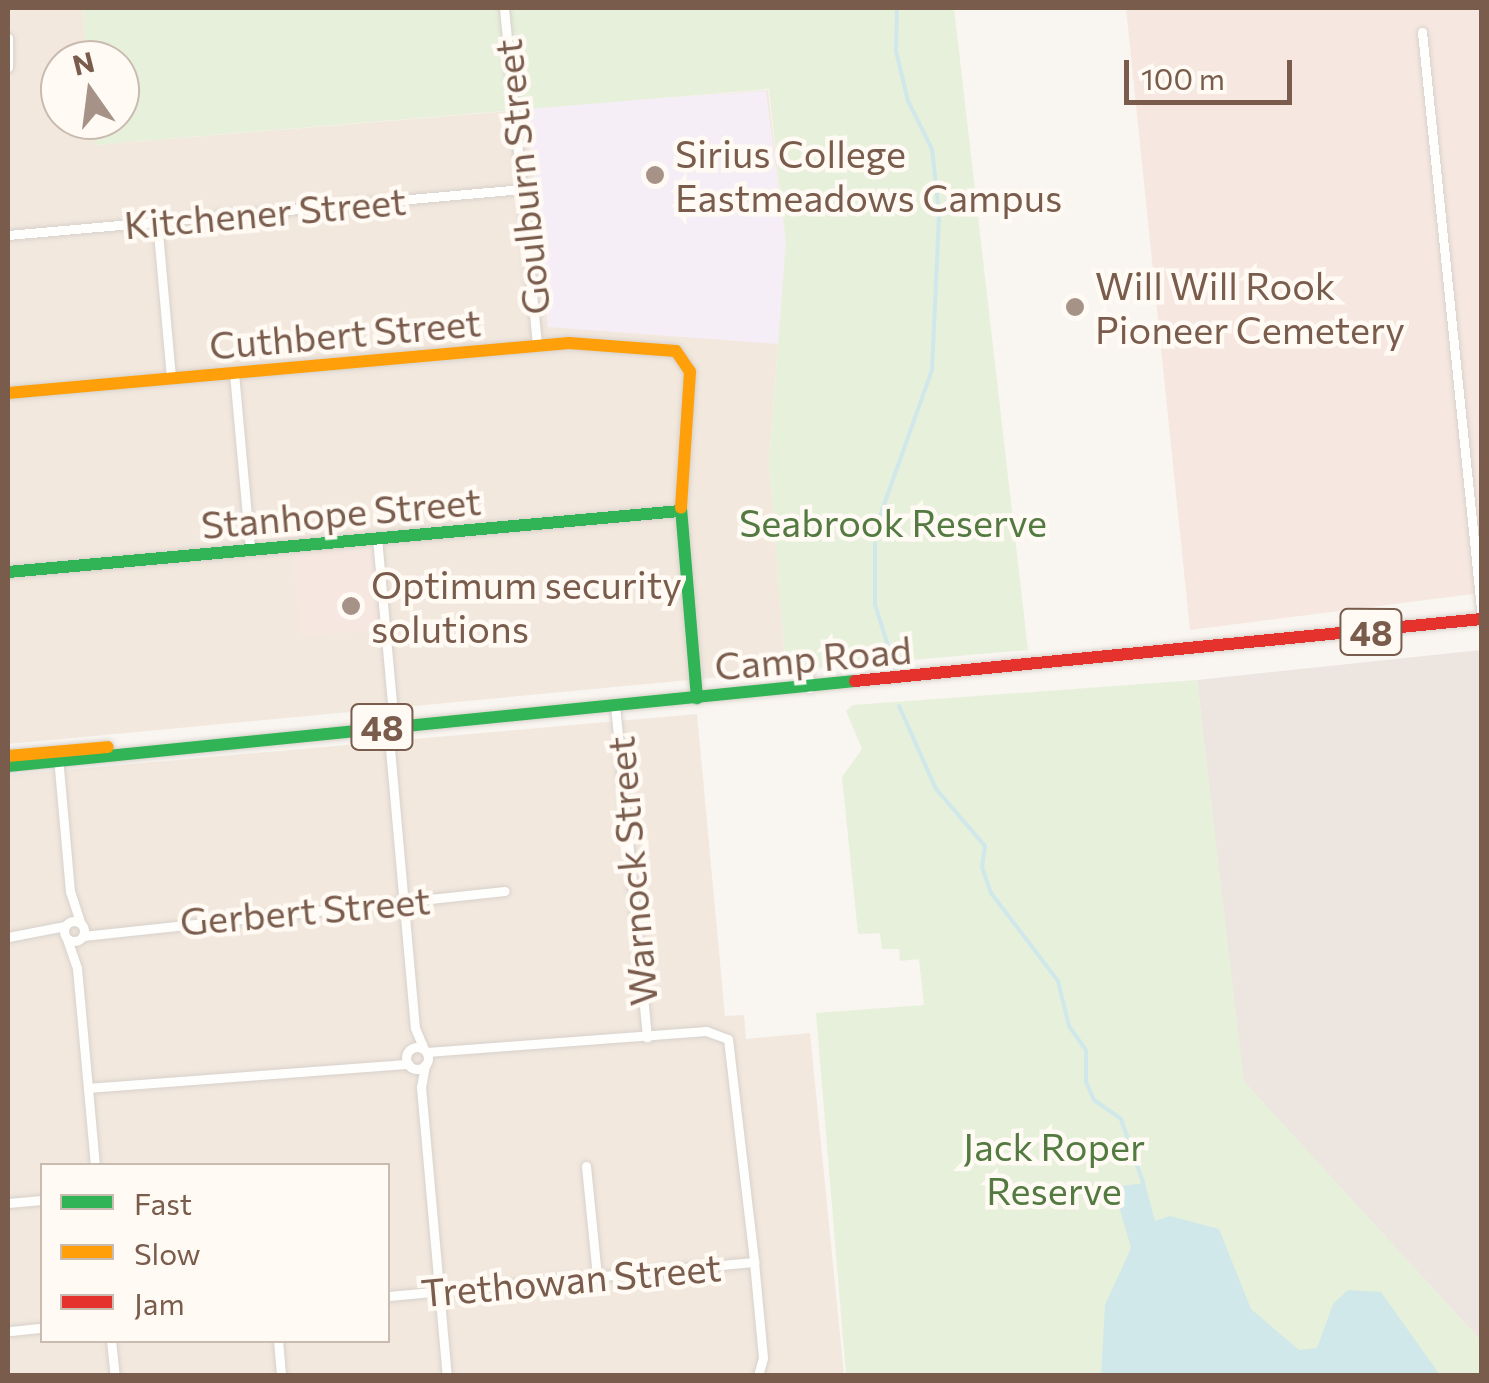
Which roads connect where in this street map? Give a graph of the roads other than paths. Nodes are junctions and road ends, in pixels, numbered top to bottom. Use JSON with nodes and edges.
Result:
{"nodes":[{"id":1,"x":504,"y":8,"type":"edge"},
{"id":2,"x":1422,"y":32,"type":"dead end"},
{"id":3,"x":8,"y":38,"type":"edge"},
{"id":4,"x":8,"y":68,"type":"edge"},
{"id":5,"x":522,"y":189,"type":"junction"},
{"id":6,"x":157,"y":222,"type":"junction"},
{"id":7,"x":8,"y":235,"type":"edge"},
{"id":8,"x":537,"y":346,"type":"junction"},
{"id":9,"x":234,"y":373,"type":"junction"},
{"id":10,"x":171,"y":378,"type":"junction"},
{"id":11,"x":8,"y":393,"type":"edge"},
{"id":12,"x":1470,"y":506,"type":"junction"},
{"id":13,"x":680,"y":511,"type":"junction"},
{"id":14,"x":1482,"y":537,"type":"edge"},
{"id":15,"x":377,"y":538,"type":"junction"},
{"id":16,"x":250,"y":550,"type":"junction"},
{"id":17,"x":8,"y":572,"type":"edge"},
{"id":18,"x":1482,"y":619,"type":"edge"},
{"id":19,"x":808,"y":672,"type":"dead end"},
{"id":20,"x":809,"y":688,"type":"junction"},
{"id":21,"x":697,"y":698,"type":"junction"},
{"id":22,"x":615,"y":705,"type":"junction"},
{"id":23,"x":391,"y":726,"type":"junction"},
{"id":24,"x":8,"y":756,"type":"edge"},
{"id":25,"x":58,"y":756,"type":"junction"},
{"id":26,"x":8,"y":766,"type":"edge"},
{"id":27,"x":505,"y":890,"type":"dead end"},
{"id":28,"x":70,"y":892,"type":"junction"},
{"id":29,"x":404,"y":901,"type":"junction"},
{"id":30,"x":80,"y":923,"type":"junction"},
{"id":31,"x":106,"y":929,"type":"junction"},
{"id":32,"x":66,"y":931,"type":"junction"},
{"id":33,"x":8,"y":937,"type":"edge"},
{"id":34,"x":82,"y":937,"type":"junction"},
{"id":35,"x":77,"y":968,"type":"junction"},
{"id":36,"x":416,"y":1028,"type":"junction"},
{"id":37,"x":646,"y":1037,"type":"junction"},
{"id":38,"x":425,"y":1057,"type":"junction"},
{"id":39,"x":409,"y":1058,"type":"junction"},
{"id":40,"x":421,"y":1087,"type":"junction"},
{"id":41,"x":88,"y":1088,"type":"junction"},
{"id":42,"x":96,"y":1163,"type":"edge"},
{"id":43,"x":586,"y":1166,"type":"dead end"},
{"id":44,"x":40,"y":1200,"type":"edge"},
{"id":45,"x":8,"y":1203,"type":"edge"},
{"id":46,"x":754,"y":1262,"type":"junction"},
{"id":47,"x":597,"y":1277,"type":"junction"},
{"id":48,"x":440,"y":1292,"type":"junction"},
{"id":49,"x":390,"y":1296,"type":"edge"},
{"id":50,"x":40,"y":1328,"type":"edge"},
{"id":51,"x":11,"y":1331,"type":"dead end"},
{"id":52,"x":112,"y":1343,"type":"edge"},
{"id":53,"x":278,"y":1343,"type":"edge"},
{"id":54,"x":114,"y":1376,"type":"edge"},
{"id":55,"x":281,"y":1376,"type":"edge"},
{"id":56,"x":447,"y":1376,"type":"edge"},
{"id":57,"x":758,"y":1376,"type":"edge"}],
"edges":[{"from":1,"to":5,"type":"street","name":"Goulburn Street"},
{"from":2,"to":12,"type":"street"},
{"from":3,"to":4,"type":"street"},
{"from":5,"to":6,"type":"street","name":"Kitchener Street"},
{"from":5,"to":8,"type":"street","name":"Goulburn Street"},
{"from":6,"to":7,"type":"street","name":"Kitchener Street"},
{"from":6,"to":10,"type":"street"},
{"from":8,"to":9,"type":"street","name":"Cuthbert Street"},
{"from":8,"to":13,"type":"street","name":"Cuthbert Street"},
{"from":9,"to":10,"type":"street","name":"Cuthbert Street"},
{"from":9,"to":16,"type":"street"},
{"from":10,"to":11,"type":"street","name":"Cuthbert Street"},
{"from":12,"to":14,"type":"street"},
{"from":12,"to":18,"type":"street"},
{"from":13,"to":15,"type":"street","name":"Stanhope Street"},
{"from":13,"to":21,"type":"street"},
{"from":15,"to":16,"type":"street","name":"Stanhope Street"},
{"from":15,"to":23,"type":"street"},
{"from":16,"to":17,"type":"street","name":"Stanhope Street"},
{"from":18,"to":20,"type":"street","name":"Camp Road","number":"48"},
{"from":19,"to":20,"type":"street"},
{"from":20,"to":21,"type":"street","name":"Camp Road","number":"48"},
{"from":21,"to":22,"type":"street","name":"Camp Road","number":"48"},
{"from":22,"to":23,"type":"street","name":"Camp Road","number":"48"},
{"from":22,"to":37,"type":"street","name":"Warnock Street"},
{"from":23,"to":25,"type":"street","name":"Camp Road","number":"48"},
{"from":23,"to":29,"type":"street"},
{"from":24,"to":25,"type":"street","name":"Camp Road","number":"48"},
{"from":25,"to":26,"type":"street","name":"Camp Road","number":"48"},
{"from":25,"to":28,"type":"street"},
{"from":27,"to":29,"type":"street","name":"Gerbert Street"},
{"from":28,"to":30,"type":"street"},
{"from":28,"to":32,"type":"street"},
{"from":29,"to":31,"type":"street","name":"Gerbert Street"},
{"from":29,"to":36,"type":"street"},
{"from":30,"to":31,"type":"street","name":"Gerbert Street"},
{"from":30,"to":32,"type":"street","name":"Gerbert Street"},
{"from":30,"to":34,"type":"street"},
{"from":31,"to":34,"type":"street","name":"Gerbert Street"},
{"from":32,"to":33,"type":"street"},
{"from":32,"to":34,"type":"street","name":"Gerbert Street"},
{"from":32,"to":35,"type":"street"},
{"from":34,"to":35,"type":"street"},
{"from":35,"to":41,"type":"street"},
{"from":36,"to":38,"type":"street"},
{"from":36,"to":39,"type":"street"},
{"from":37,"to":38,"type":"street"},
{"from":37,"to":46,"type":"street"},
{"from":38,"to":39,"type":"street"},
{"from":38,"to":39,"type":"street"},
{"from":38,"to":40,"type":"street"},
{"from":39,"to":40,"type":"street"},
{"from":39,"to":41,"type":"street"},
{"from":40,"to":48,"type":"street"},
{"from":41,"to":42,"type":"street"},
{"from":43,"to":47,"type":"street"},
{"from":44,"to":45,"type":"street"},
{"from":46,"to":47,"type":"street","name":"Trethowan Street"},
{"from":46,"to":57,"type":"street"},
{"from":47,"to":48,"type":"street","name":"Trethowan Street"},
{"from":48,"to":49,"type":"street","name":"Trethowan Street"},
{"from":48,"to":56,"type":"street"},
{"from":50,"to":51,"type":"street"},
{"from":52,"to":54,"type":"street"},
{"from":53,"to":55,"type":"street"}]}
